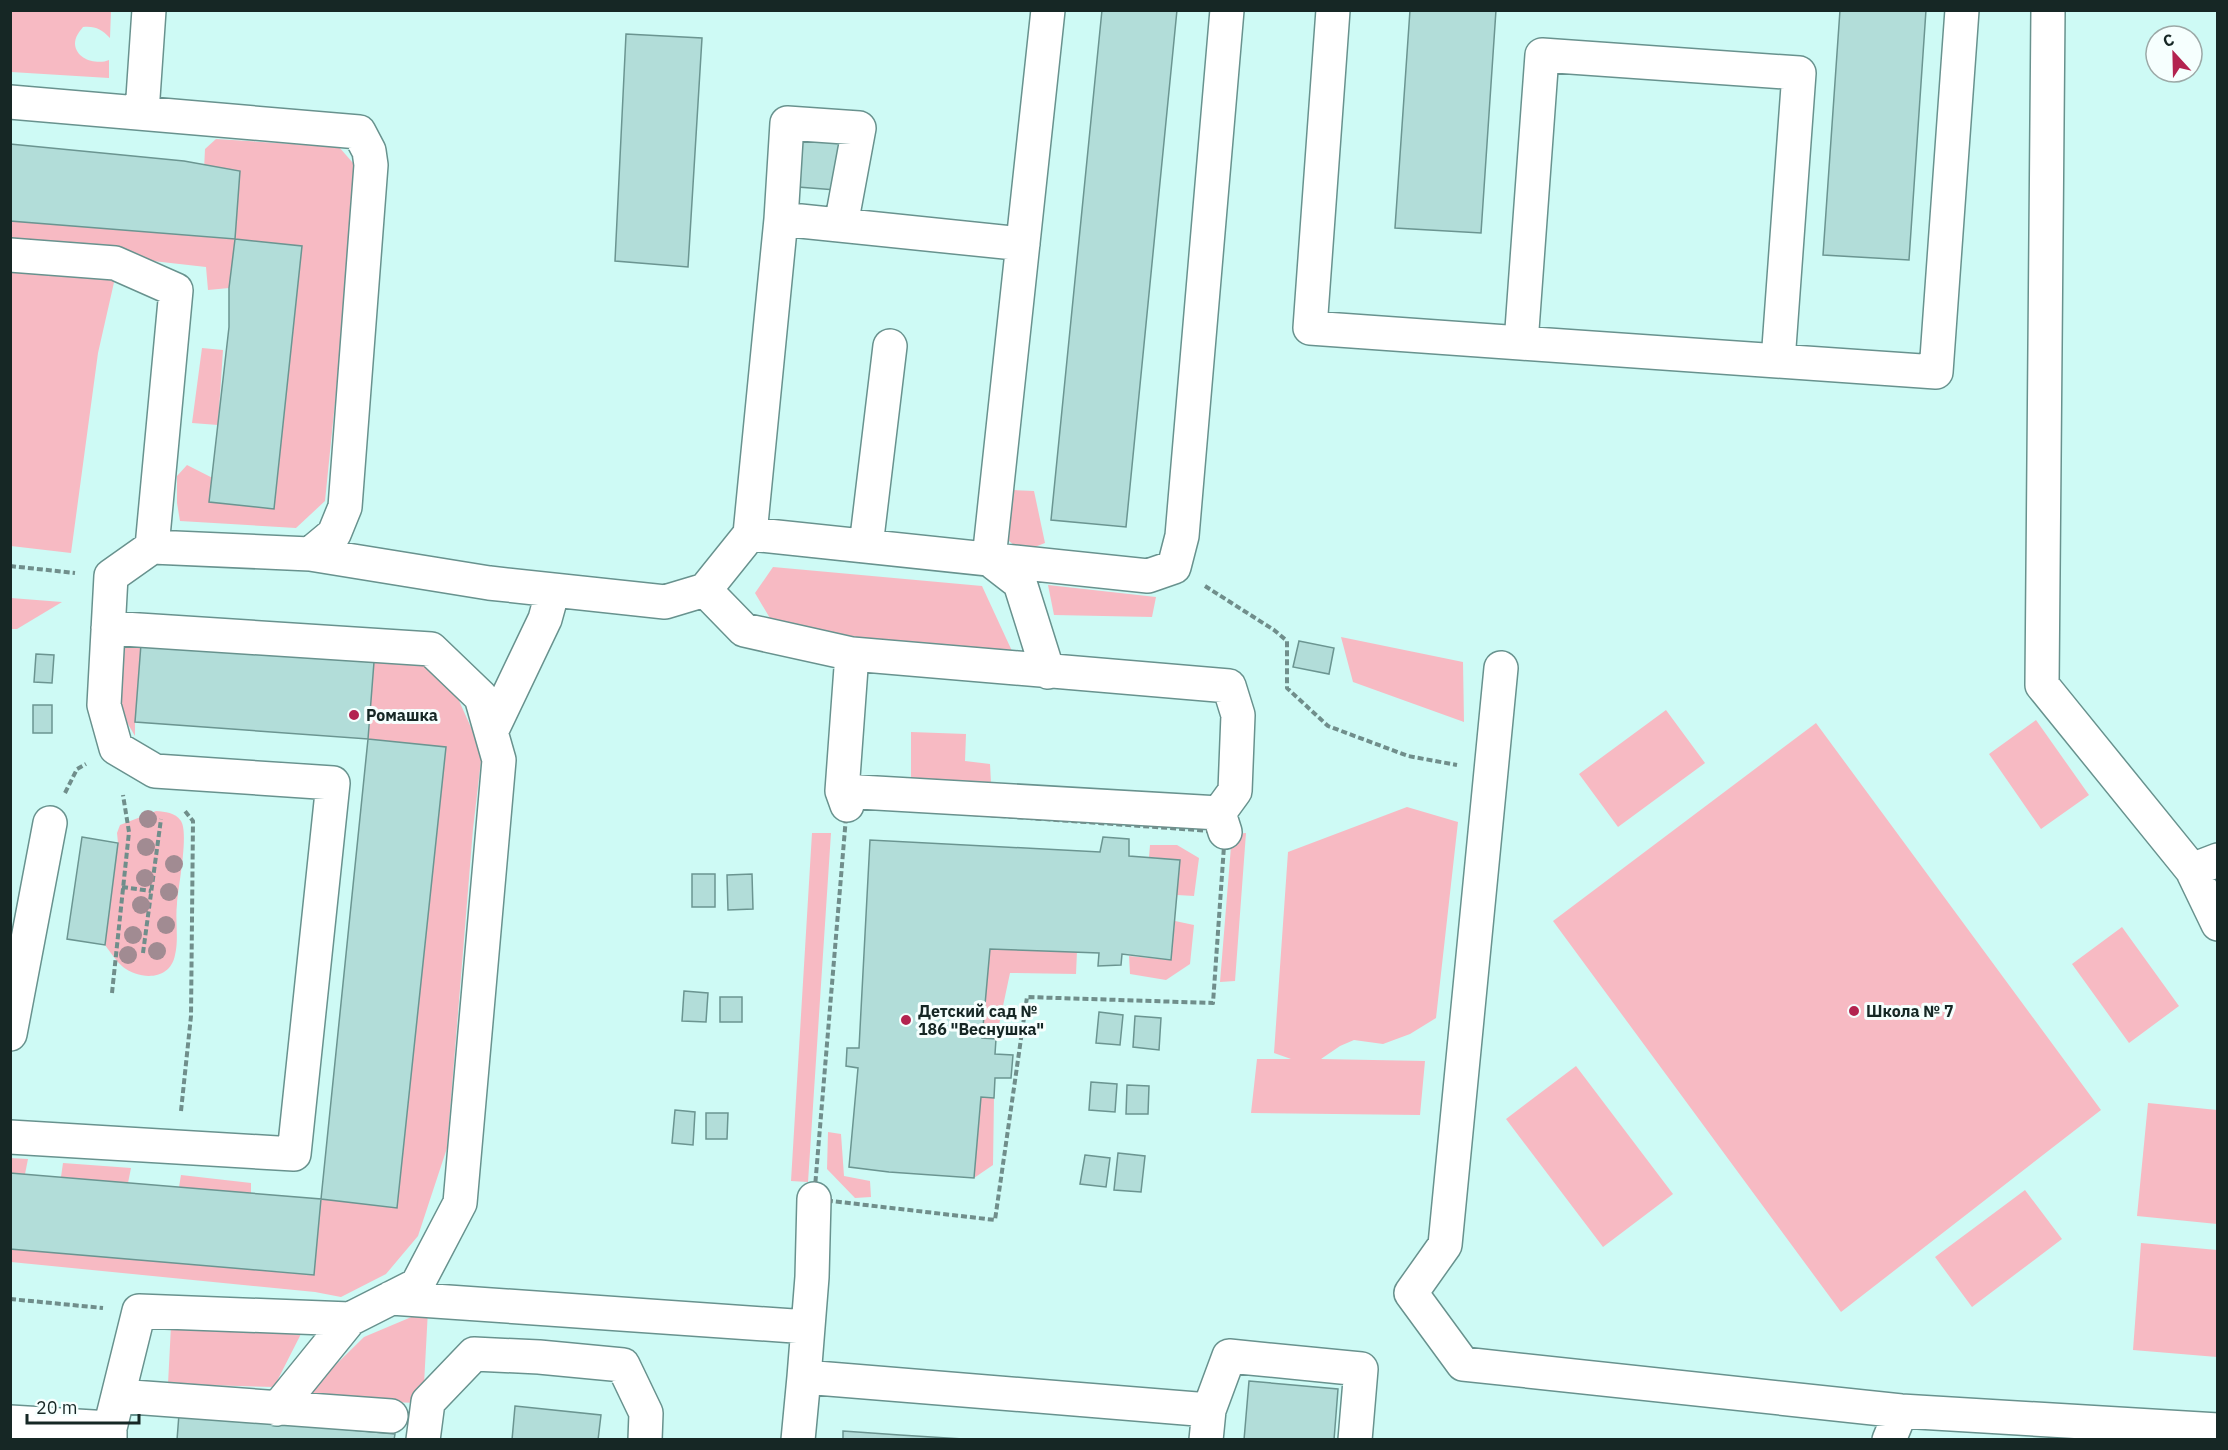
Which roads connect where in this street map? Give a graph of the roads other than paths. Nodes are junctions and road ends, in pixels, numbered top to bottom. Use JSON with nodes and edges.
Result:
{"nodes":[{"id":1,"x":149,"y":10,"type":"edge"},
{"id":2,"x":1048,"y":10,"type":"edge"},
{"id":3,"x":1227,"y":10,"type":"edge"},
{"id":4,"x":1333,"y":10,"type":"edge"},
{"id":5,"x":1962,"y":10,"type":"edge"},
{"id":6,"x":2048,"y":10,"type":"edge"},
{"id":7,"x":10,"y":102,"type":"edge"},
{"id":8,"x":142,"y":112,"type":"junction"},
{"id":9,"x":781,"y":219,"type":"junction"},
{"id":10,"x":841,"y":225,"type":"junction"},
{"id":11,"x":1023,"y":244,"type":"junction"},
{"id":12,"x":10,"y":255,"type":"edge"},
{"id":13,"x":1521,"y":343,"type":"junction"},
{"id":14,"x":890,"y":346,"type":"dead end"},
{"id":15,"x":1778,"y":361,"type":"junction"},
{"id":16,"x":750,"y":534,"type":"junction"},
{"id":17,"x":866,"y":546,"type":"junction"},
{"id":18,"x":152,"y":548,"type":"junction"},
{"id":19,"x":310,"y":554,"type":"junction"},
{"id":20,"x":989,"y":559,"type":"junction"},
{"id":21,"x":553,"y":590,"type":"junction"},
{"id":22,"x":705,"y":590,"type":"junction"},
{"id":23,"x":108,"y":627,"type":"junction"},
{"id":24,"x":852,"y":654,"type":"junction"},
{"id":25,"x":1500,"y":668,"type":"dead end"},
{"id":26,"x":1048,"y":672,"type":"junction"},
{"id":27,"x":491,"y":732,"type":"junction"},
{"id":28,"x":50,"y":823,"type":"road end"},
{"id":29,"x":2205,"y":865,"type":"edge"},
{"id":30,"x":2217,"y":924,"type":"edge"},
{"id":31,"x":10,"y":1034,"type":"edge"},
{"id":32,"x":10,"y":1137,"type":"edge"},
{"id":33,"x":814,"y":1198,"type":"road end"},
{"id":34,"x":391,"y":1298,"type":"junction"},
{"id":35,"x":350,"y":1319,"type":"junction"},
{"id":36,"x":808,"y":1327,"type":"junction"},
{"id":37,"x":804,"y":1377,"type":"junction"},
{"id":38,"x":118,"y":1396,"type":"junction"},
{"id":39,"x":277,"y":1409,"type":"junction"},
{"id":40,"x":391,"y":1416,"type":"dead end"},
{"id":41,"x":10,"y":1422,"type":"edge"},
{"id":42,"x":1207,"y":1425,"type":"edge"},
{"id":43,"x":1895,"y":1425,"type":"edge"},
{"id":44,"x":2217,"y":1430,"type":"edge"},
{"id":45,"x":110,"y":1434,"type":"edge"},
{"id":46,"x":423,"y":1440,"type":"edge"},
{"id":47,"x":645,"y":1440,"type":"edge"},
{"id":48,"x":798,"y":1440,"type":"edge"},
{"id":49,"x":1354,"y":1440,"type":"edge"}],
"edges":[{"from":1,"to":8,"type":"lane"},
{"from":2,"to":11,"type":"lane"},
{"from":3,"to":20,"type":"lane"},
{"from":4,"to":13,"type":"lane"},
{"from":5,"to":15,"type":"lane"},
{"from":6,"to":29,"type":"lane"},
{"from":7,"to":8,"type":"lane"},
{"from":8,"to":19,"type":"lane"},
{"from":9,"to":10,"type":"lane"},
{"from":9,"to":10,"type":"lane"},
{"from":9,"to":16,"type":"lane"},
{"from":10,"to":11,"type":"lane"},
{"from":11,"to":20,"type":"lane"},
{"from":12,"to":18,"type":"lane"},
{"from":13,"to":15,"type":"lane"},
{"from":13,"to":15,"type":"lane"},
{"from":14,"to":17,"type":"lane"},
{"from":16,"to":17,"type":"lane"},
{"from":16,"to":22,"type":"lane"},
{"from":17,"to":20,"type":"lane"},
{"from":18,"to":19,"type":"lane"},
{"from":18,"to":23,"type":"lane"},
{"from":19,"to":21,"type":"lane"},
{"from":20,"to":26,"type":"lane"},
{"from":21,"to":22,"type":"lane"},
{"from":21,"to":27,"type":"lane"},
{"from":22,"to":24,"type":"lane"},
{"from":23,"to":27,"type":"lane"},
{"from":23,"to":32,"type":"lane"},
{"from":24,"to":26,"type":"lane"},
{"from":24,"to":26,"type":"lane"},
{"from":25,"to":43,"type":"lane"},
{"from":27,"to":34,"type":"lane"},
{"from":28,"to":31,"type":"lane"},
{"from":29,"to":30,"type":"lane"},
{"from":33,"to":36,"type":"lane"},
{"from":34,"to":35,"type":"lane"},
{"from":34,"to":36,"type":"lane"},
{"from":35,"to":38,"type":"lane"},
{"from":35,"to":39,"type":"lane"},
{"from":36,"to":37,"type":"lane"},
{"from":37,"to":42,"type":"lane"},
{"from":37,"to":48,"type":"lane"},
{"from":38,"to":39,"type":"lane"},
{"from":38,"to":45,"type":"lane"},
{"from":39,"to":40,"type":"lane"},
{"from":41,"to":45,"type":"lane"},
{"from":42,"to":49,"type":"lane"},
{"from":43,"to":44,"type":"lane"},
{"from":46,"to":47,"type":"lane"}]}
